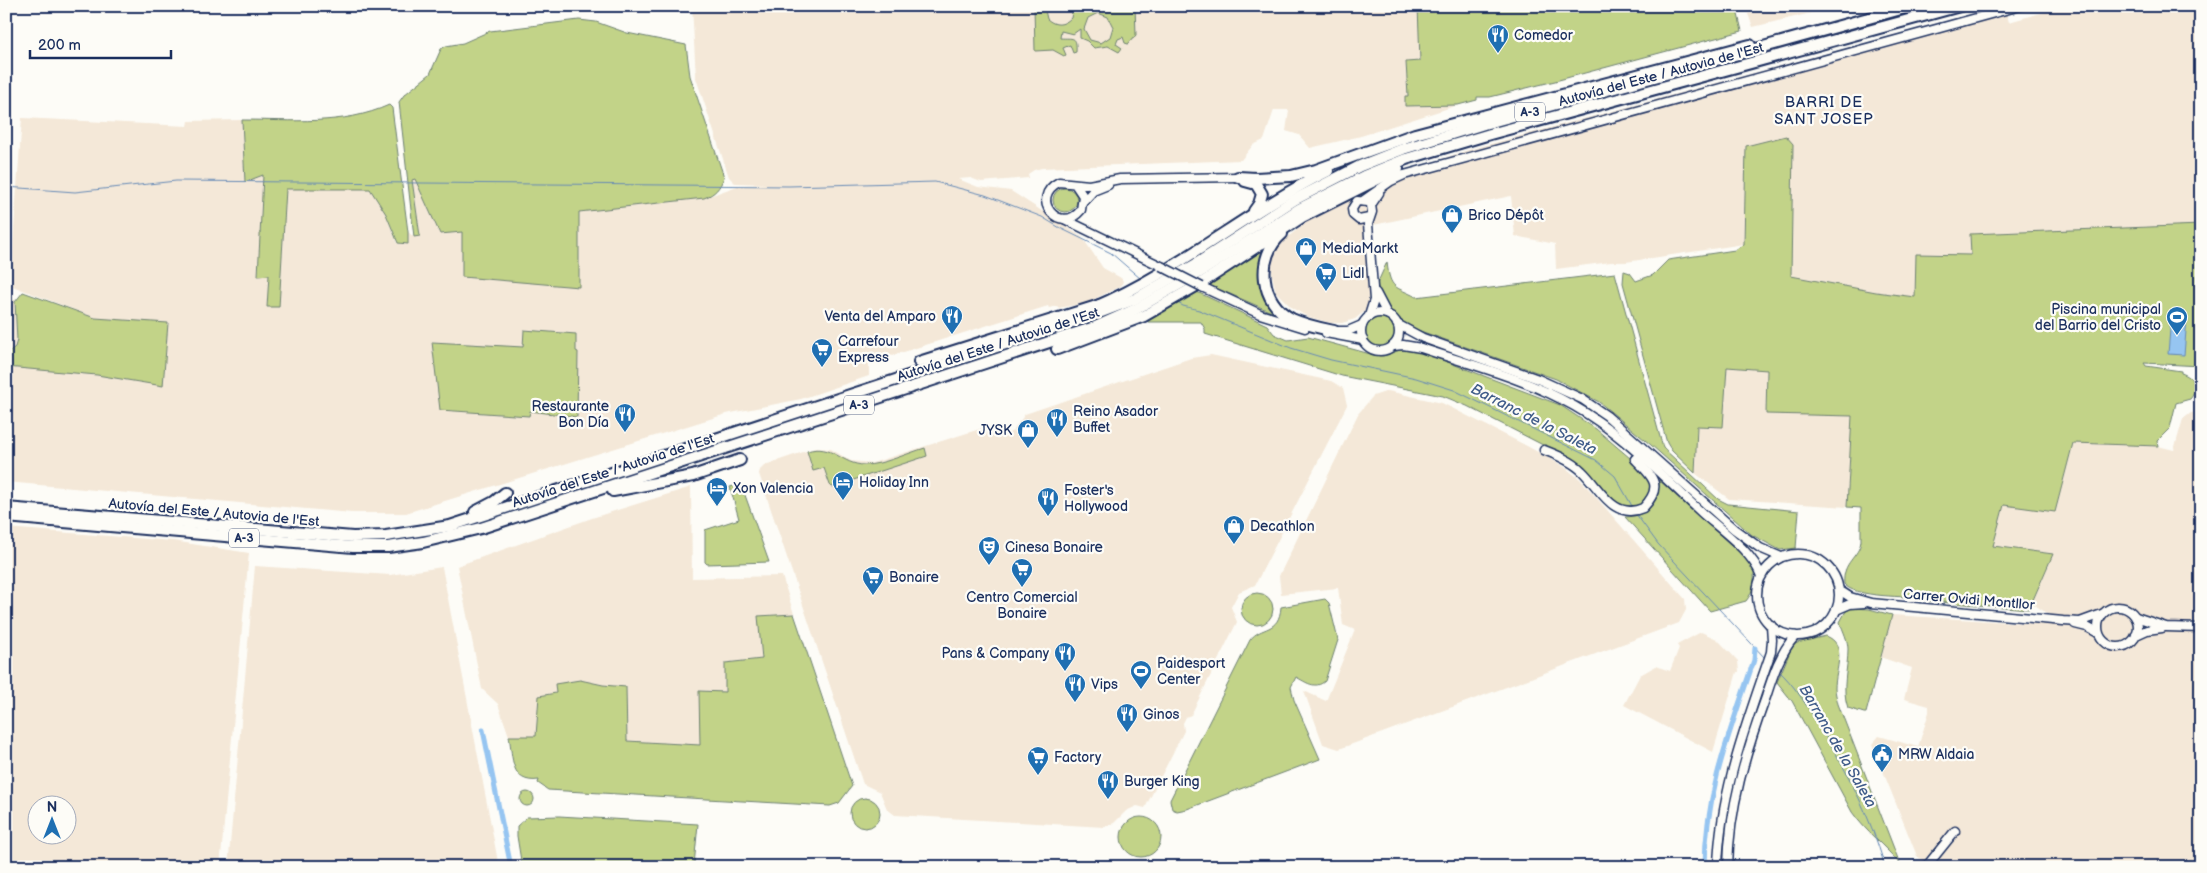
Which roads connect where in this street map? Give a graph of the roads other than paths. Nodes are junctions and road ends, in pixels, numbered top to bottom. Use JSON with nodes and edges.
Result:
{"nodes":[{"id":1,"x":1912,"y":6,"type":"edge"},
{"id":2,"x":1960,"y":6,"type":"edge"},
{"id":3,"x":2020,"y":6,"type":"edge"},
{"id":4,"x":1899,"y":10,"type":"junction"},
{"id":5,"x":1526,"y":124,"type":"junction"},
{"id":6,"x":1372,"y":150,"type":"junction"},
{"id":7,"x":1237,"y":179,"type":"junction"},
{"id":8,"x":1391,"y":181,"type":"junction"},
{"id":9,"x":1075,"y":184,"type":"junction"},
{"id":10,"x":1364,"y":200,"type":"junction"},
{"id":11,"x":1084,"y":201,"type":"junction"},
{"id":12,"x":1371,"y":205,"type":"junction"},
{"id":13,"x":1078,"y":213,"type":"junction"},
{"id":14,"x":1308,"y":214,"type":"junction"},
{"id":15,"x":1369,"y":218,"type":"junction"},
{"id":16,"x":1064,"y":219,"type":"junction"},
{"id":17,"x":1359,"y":220,"type":"junction"},
{"id":18,"x":1088,"y":230,"type":"junction"},
{"id":19,"x":1368,"y":236,"type":"junction"},
{"id":20,"x":1211,"y":243,"type":"junction"},
{"id":21,"x":1180,"y":268,"type":"junction"},
{"id":22,"x":1373,"y":277,"type":"junction"},
{"id":23,"x":1200,"y":282,"type":"junction"},
{"id":24,"x":1136,"y":304,"type":"junction"},
{"id":25,"x":1387,"y":314,"type":"junction"},
{"id":26,"x":1369,"y":316,"type":"junction"},
{"id":27,"x":1397,"y":324,"type":"junction"},
{"id":28,"x":1362,"y":325,"type":"junction"},
{"id":29,"x":1317,"y":331,"type":"junction"},
{"id":30,"x":1334,"y":331,"type":"junction"},
{"id":31,"x":1363,"y":340,"type":"junction"},
{"id":32,"x":1393,"y":346,"type":"junction"},
{"id":33,"x":1057,"y":349,"type":"dead end"},
{"id":34,"x":920,"y":367,"type":"junction"},
{"id":35,"x":1574,"y":405,"type":"junction"},
{"id":36,"x":1544,"y":450,"type":"dead end"},
{"id":37,"x":740,"y":460,"type":"dead end"},
{"id":38,"x":505,"y":492,"type":"dead end"},
{"id":39,"x":578,"y":498,"type":"junction"},
{"id":40,"x":6,"y":508,"type":"edge"},
{"id":41,"x":6,"y":517,"type":"edge"},
{"id":42,"x":421,"y":531,"type":"junction"},
{"id":43,"x":1781,"y":557,"type":"junction"},
{"id":44,"x":1761,"y":576,"type":"junction"},
{"id":45,"x":1839,"y":590,"type":"junction"},
{"id":46,"x":1871,"y":602,"type":"junction"},
{"id":47,"x":1836,"y":610,"type":"junction"},
{"id":48,"x":2102,"y":614,"type":"junction"},
{"id":49,"x":2136,"y":617,"type":"junction"},
{"id":50,"x":2063,"y":621,"type":"junction"},
{"id":51,"x":1770,"y":625,"type":"junction"},
{"id":52,"x":2166,"y":627,"type":"junction"},
{"id":53,"x":2201,"y":628,"type":"edge"},
{"id":54,"x":2098,"y":633,"type":"junction"},
{"id":55,"x":2136,"y":635,"type":"junction"},
{"id":56,"x":1795,"y":636,"type":"junction"},
{"id":57,"x":1955,"y":831,"type":"dead end"},
{"id":58,"x":1718,"y":867,"type":"edge"},
{"id":59,"x":1728,"y":867,"type":"edge"},
{"id":60,"x":1928,"y":867,"type":"edge"}],
"edges":[{"from":1,"to":4,"type":"highway","name":"Autovía del Este / Autovia de l'Est","number":"A-3"},
{"from":2,"to":5,"type":"highway","name":"Autovía del Este / Autovia de l'Est","number":"A-3"},
{"from":3,"to":8,"type":"main road"},
{"from":4,"to":6,"type":"highway"},
{"from":4,"to":21,"type":"highway","name":"Autovía del Este / Autovia de l'Est","number":"A-3"},
{"from":5,"to":14,"type":"highway"},
{"from":5,"to":23,"type":"highway","name":"Autovía del Este / Autovia de l'Est","number":"A-3"},
{"from":6,"to":7,"type":"highway"},
{"from":6,"to":20,"type":"highway"},
{"from":7,"to":9,"type":"main road"},
{"from":7,"to":11,"type":"main road"},
{"from":7,"to":20,"type":"highway"},
{"from":8,"to":10,"type":"main road"},
{"from":8,"to":12,"type":"main road"},
{"from":9,"to":11,"type":"main road"},
{"from":9,"to":16,"type":"main road"},
{"from":10,"to":12,"type":"main road"},
{"from":10,"to":17,"type":"main road"},
{"from":11,"to":13,"type":"main road"},
{"from":12,"to":15,"type":"main road"},
{"from":13,"to":16,"type":"main road"},
{"from":13,"to":18,"type":"main road"},
{"from":14,"to":23,"type":"highway"},
{"from":14,"to":30,"type":"highway"},
{"from":15,"to":17,"type":"main road"},
{"from":15,"to":19,"type":"main road"},
{"from":16,"to":18,"type":"main road"},
{"from":17,"to":19,"type":"main road"},
{"from":18,"to":23,"type":"main road","bridge":true},
{"from":19,"to":22,"type":"main road"},
{"from":20,"to":21,"type":"highway"},
{"from":21,"to":24,"type":"highway","name":"Autovía del Este / Autovia de l'Est","number":"A-3"},
{"from":22,"to":25,"type":"main road"},
{"from":22,"to":26,"type":"main road"},
{"from":23,"to":24,"type":"highway"},
{"from":23,"to":29,"type":"main road"},
{"from":24,"to":33,"type":"highway"},
{"from":24,"to":34,"type":"highway","name":"Autovía del Este / Autovia de l'Est","number":"A-3"},
{"from":24,"to":34,"type":"highway"},
{"from":24,"to":39,"type":"highway","name":"Autovía del Este / Autovia de l'Est","number":"A-3"},
{"from":25,"to":26,"type":"main road"},
{"from":25,"to":27,"type":"main road"},
{"from":26,"to":28,"type":"main road"},
{"from":27,"to":32,"type":"main road"},
{"from":27,"to":43,"type":"main road"},
{"from":28,"to":30,"type":"main road"},
{"from":28,"to":31,"type":"main road"},
{"from":29,"to":30,"type":"main road"},
{"from":29,"to":31,"type":"main road"},
{"from":31,"to":32,"type":"main road"},
{"from":32,"to":35,"type":"main road"},
{"from":34,"to":42,"type":"highway","name":"Autovía del Este / Autovia de l'Est","number":"A-3"},
{"from":35,"to":36,"type":"main road"},
{"from":35,"to":44,"type":"main road"},
{"from":37,"to":39,"type":"highway"},
{"from":38,"to":42,"type":"highway"},
{"from":39,"to":41,"type":"highway","name":"Autovía del Este / Autovia de l'Est","number":"A-3"},
{"from":40,"to":42,"type":"highway","name":"Autovía del Este / Autovia de l'Est","number":"A-3"},
{"from":43,"to":44,"type":"main road"},
{"from":43,"to":45,"type":"main road"},
{"from":44,"to":51,"type":"main road"},
{"from":45,"to":46,"type":"main road"},
{"from":45,"to":47,"type":"main road"},
{"from":46,"to":47,"type":"main road"},
{"from":46,"to":50,"type":"main road","name":"Carrer Ovidi Montllor"},
{"from":47,"to":56,"type":"main road"},
{"from":48,"to":49,"type":"main road"},
{"from":48,"to":50,"type":"main road","name":"Carrer Ovidi Montllor"},
{"from":48,"to":54,"type":"main road"},
{"from":49,"to":52,"type":"main road"},
{"from":49,"to":55,"type":"main road"},
{"from":50,"to":54,"type":"main road","name":"Carrer Ovidi Montllor"},
{"from":51,"to":56,"type":"main road"},
{"from":51,"to":58,"type":"main road"},
{"from":52,"to":53,"type":"main road"},
{"from":52,"to":55,"type":"main road"},
{"from":54,"to":55,"type":"main road"},
{"from":56,"to":59,"type":"main road"},
{"from":57,"to":60,"type":"main road"}]}
